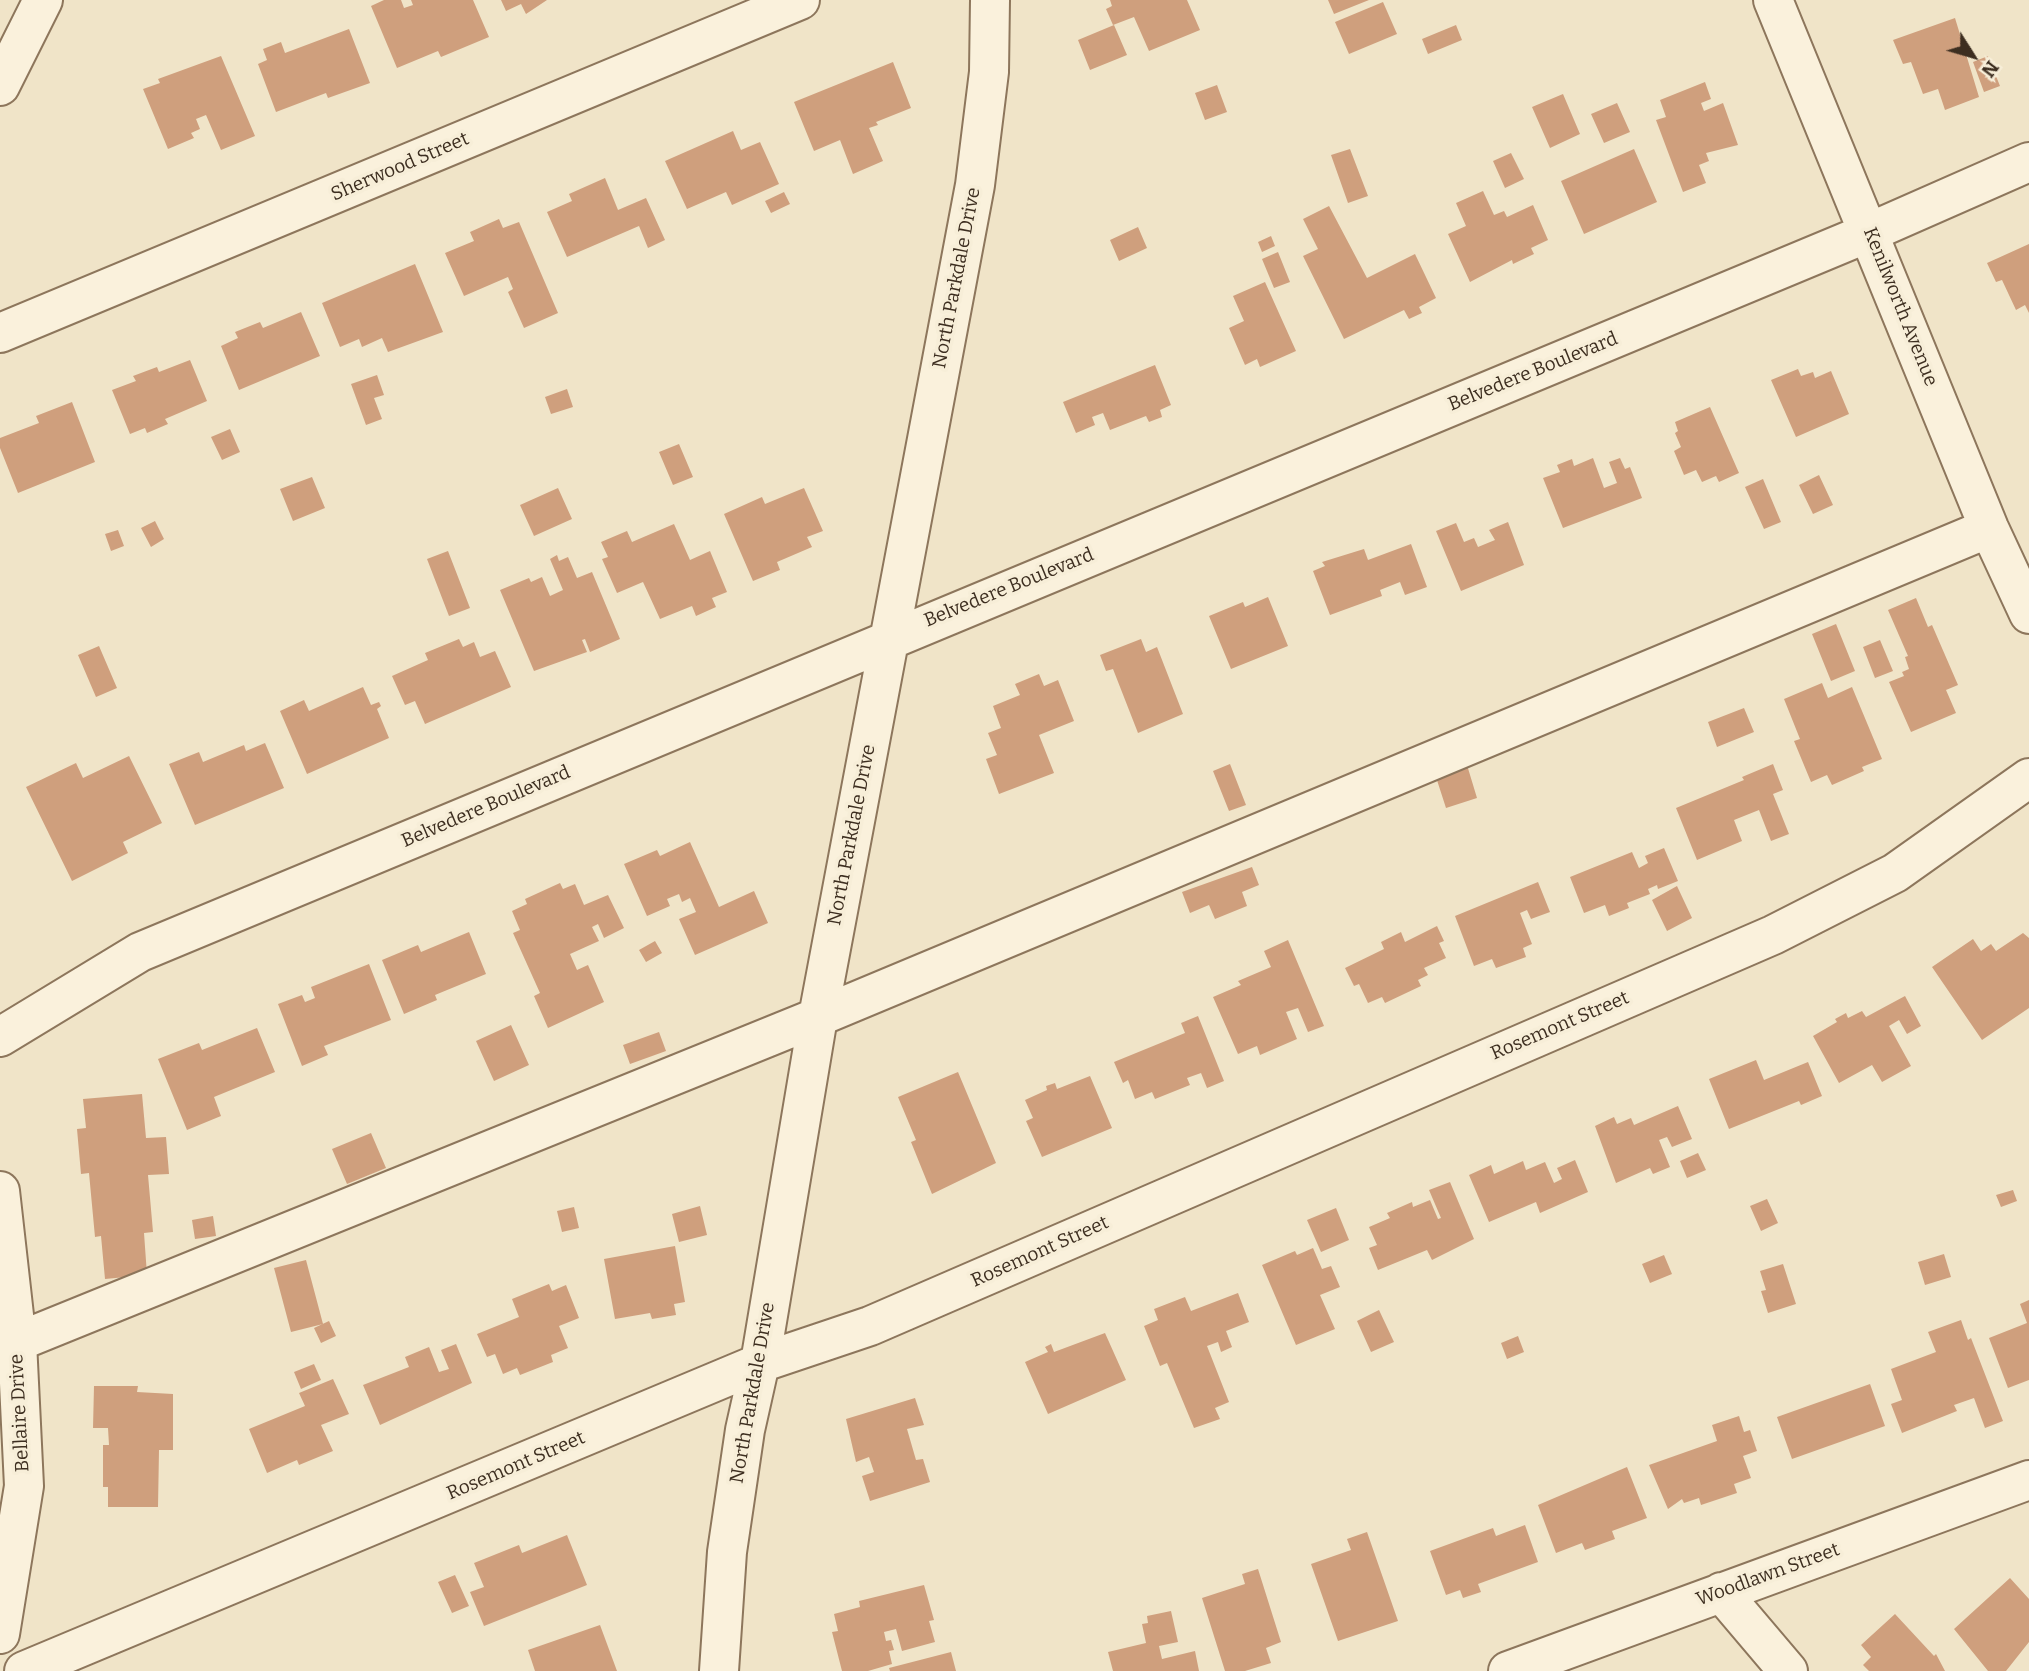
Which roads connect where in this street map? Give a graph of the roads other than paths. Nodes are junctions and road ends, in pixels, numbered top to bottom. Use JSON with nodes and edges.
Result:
{"nodes":[{"id":1,"x":43,"y":0,"type":"edge"},
{"id":2,"x":800,"y":0,"type":"edge"},
{"id":3,"x":990,"y":0,"type":"edge"},
{"id":4,"x":1773,"y":0,"type":"edge"},
{"id":5,"x":0,"y":86,"type":"edge"},
{"id":6,"x":2029,"y":162,"type":"edge"},
{"id":7,"x":1870,"y":232,"type":"junction"},
{"id":8,"x":0,"y":333,"type":"edge"},
{"id":9,"x":1989,"y":528,"type":"junction"},
{"id":10,"x":2029,"y":614,"type":"edge"},
{"id":11,"x":890,"y":638,"type":"junction"},
{"id":12,"x":2027,"y":782,"type":"edge"},
{"id":13,"x":818,"y":1017,"type":"junction"},
{"id":14,"x":0,"y":1037,"type":"edge"},
{"id":15,"x":0,"y":1191,"type":"edge"},
{"id":16,"x":17,"y":1342,"type":"junction"},
{"id":17,"x":760,"y":1363,"type":"junction"},
{"id":18,"x":2029,"y":1480,"type":"edge"},
{"id":19,"x":1721,"y":1592,"type":"junction"},
{"id":20,"x":0,"y":1634,"type":"edge"},
{"id":21,"x":24,"y":1671,"type":"edge"},
{"id":22,"x":719,"y":1671,"type":"edge"},
{"id":23,"x":1508,"y":1671,"type":"edge"},
{"id":24,"x":1788,"y":1671,"type":"edge"}],
"edges":[{"from":1,"to":5,"type":"street"},
{"from":2,"to":8,"type":"street","name":"Sherwood Street"},
{"from":3,"to":11,"type":"street","name":"North Parkdale Drive"},
{"from":4,"to":7,"type":"street","name":"Kenilworth Avenue"},
{"from":6,"to":7,"type":"street","name":"Belvedere Boulevard"},
{"from":7,"to":9,"type":"street","name":"Kenilworth Avenue"},
{"from":7,"to":11,"type":"street","name":"Belvedere Boulevard"},
{"from":9,"to":10,"type":"street","name":"Kenilworth Avenue"},
{"from":9,"to":13,"type":"street"},
{"from":11,"to":13,"type":"street","name":"North Parkdale Drive"},
{"from":11,"to":14,"type":"street","name":"Belvedere Boulevard"},
{"from":12,"to":17,"type":"street","name":"Rosemont Street"},
{"from":13,"to":16,"type":"street"},
{"from":13,"to":17,"type":"street","name":"North Parkdale Drive"},
{"from":15,"to":16,"type":"street","name":"Bellaire Drive"},
{"from":16,"to":20,"type":"street","name":"Bellaire Drive"},
{"from":17,"to":21,"type":"street","name":"Rosemont Street"},
{"from":17,"to":22,"type":"street","name":"North Parkdale Drive"},
{"from":18,"to":19,"type":"street","name":"Woodlawn Street"},
{"from":19,"to":23,"type":"street","name":"Woodlawn Street"},
{"from":19,"to":24,"type":"street"}]}
